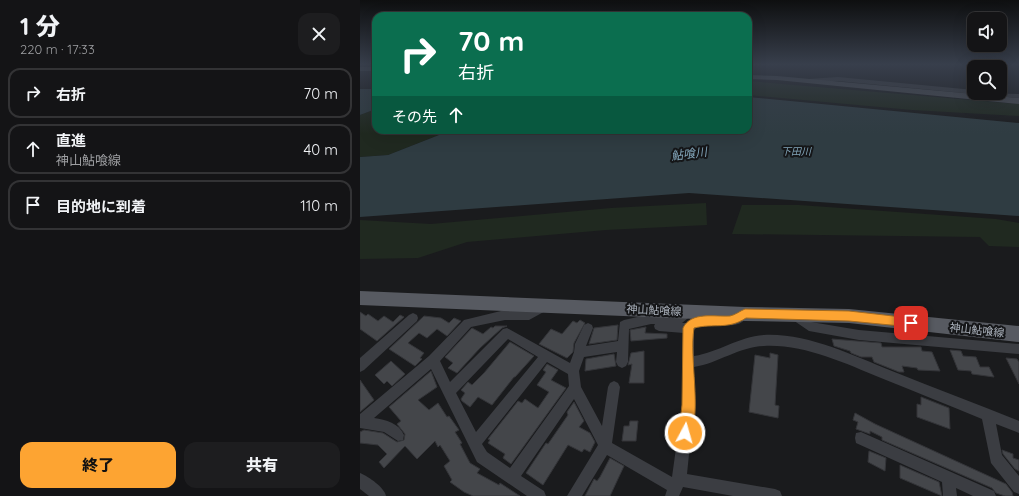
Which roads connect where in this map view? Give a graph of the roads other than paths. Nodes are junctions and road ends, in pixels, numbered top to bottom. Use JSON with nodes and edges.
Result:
{"nodes":[{"id":1,"x":874,"y":87,"type":"edge"},
{"id":2,"x":923,"y":87,"type":"edge"},
{"id":3,"x":967,"y":91,"type":"edge"},
{"id":4,"x":1007,"y":95,"type":"edge"},
{"id":5,"x":1019,"y":96,"type":"edge"},
{"id":6,"x":1019,"y":101,"type":"edge"},
{"id":7,"x":360,"y":298,"type":"edge"},
{"id":8,"x":547,"y":305,"type":"junction"},
{"id":9,"x":688,"y":311,"type":"junction"},
{"id":10,"x":745,"y":314,"type":"junction"},
{"id":11,"x":794,"y":315,"type":"junction"},
{"id":12,"x":413,"y":318,"type":"dead end"},
{"id":13,"x":658,"y":326,"type":"dead end"},
{"id":14,"x":588,"y":328,"type":"dead end"},
{"id":15,"x":689,"y":328,"type":"junction"},
{"id":16,"x":1019,"y":334,"type":"edge"},
{"id":17,"x":623,"y":346,"type":"junction"},
{"id":18,"x":1019,"y":349,"type":"edge"},
{"id":19,"x":580,"y":352,"type":"junction"},
{"id":20,"x":546,"y":355,"type":"junction"},
{"id":21,"x":433,"y":360,"type":"junction"},
{"id":22,"x":622,"y":362,"type":"dead end"},
{"id":23,"x":689,"y":362,"type":"junction"},
{"id":24,"x":360,"y":366,"type":"edge"},
{"id":25,"x":573,"y":371,"type":"junction"},
{"id":26,"x":614,"y":387,"type":"dead end"},
{"id":27,"x":575,"y":388,"type":"junction"},
{"id":28,"x":449,"y":392,"type":"junction"},
{"id":29,"x":988,"y":415,"type":"junction"},
{"id":30,"x":360,"y":422,"type":"edge"},
{"id":31,"x":1019,"y":427,"type":"edge"},
{"id":32,"x":398,"y":435,"type":"dead end"},
{"id":33,"x":861,"y":438,"type":"dead end"},
{"id":34,"x":475,"y":443,"type":"junction"},
{"id":35,"x":605,"y":446,"type":"junction"},
{"id":36,"x":512,"y":477,"type":"junction"},
{"id":37,"x":948,"y":477,"type":"junction"},
{"id":38,"x":360,"y":480,"type":"edge"},
{"id":39,"x":1019,"y":486,"type":"edge"},
{"id":40,"x":676,"y":488,"type":"edge"},
{"id":41,"x":379,"y":495,"type":"edge"},
{"id":42,"x":539,"y":496,"type":"edge"},
{"id":43,"x":574,"y":496,"type":"edge"},
{"id":44,"x":775,"y":496,"type":"edge"},
{"id":45,"x":950,"y":496,"type":"edge"},
{"id":46,"x":989,"y":496,"type":"edge"}],
"edges":[{"from":1,"to":6,"type":"main road"},
{"from":2,"to":3,"type":"street"},
{"from":4,"to":5,"type":"street"},
{"from":7,"to":8,"type":"main road","name":"神山鮎喰線"},
{"from":8,"to":9,"type":"main road","name":"神山鮎喰線"},
{"from":8,"to":21,"type":"street"},
{"from":9,"to":10,"type":"main road","name":"神山鮎喰線"},
{"from":9,"to":17,"type":"street"},
{"from":10,"to":11,"type":"main road","name":"神山鮎喰線"},
{"from":10,"to":15,"type":"street"},
{"from":11,"to":16,"type":"main road","name":"神山鮎喰線"},
{"from":11,"to":18,"type":"street"},
{"from":12,"to":24,"type":"street"},
{"from":13,"to":15,"type":"street"},
{"from":14,"to":19,"type":"street"},
{"from":15,"to":23,"type":"street"},
{"from":17,"to":19,"type":"street"},
{"from":17,"to":22,"type":"street"},
{"from":19,"to":25,"type":"street"},
{"from":20,"to":25,"type":"street"},
{"from":20,"to":28,"type":"street"},
{"from":20,"to":34,"type":"street"},
{"from":21,"to":28,"type":"street"},
{"from":21,"to":30,"type":"street"},
{"from":23,"to":29,"type":"street"},
{"from":23,"to":40,"type":"street"},
{"from":25,"to":27,"type":"street"},
{"from":26,"to":35,"type":"street"},
{"from":27,"to":35,"type":"street"},
{"from":27,"to":36,"type":"street"},
{"from":28,"to":34,"type":"street"},
{"from":29,"to":31,"type":"street"},
{"from":29,"to":39,"type":"street"},
{"from":30,"to":32,"type":"street"},
{"from":33,"to":37,"type":"street"},
{"from":34,"to":36,"type":"street"},
{"from":35,"to":40,"type":"street"},
{"from":35,"to":43,"type":"street"},
{"from":36,"to":42,"type":"street"},
{"from":37,"to":45,"type":"street"},
{"from":37,"to":46,"type":"street"},
{"from":38,"to":41,"type":"street"},
{"from":40,"to":44,"type":"street"}]}
